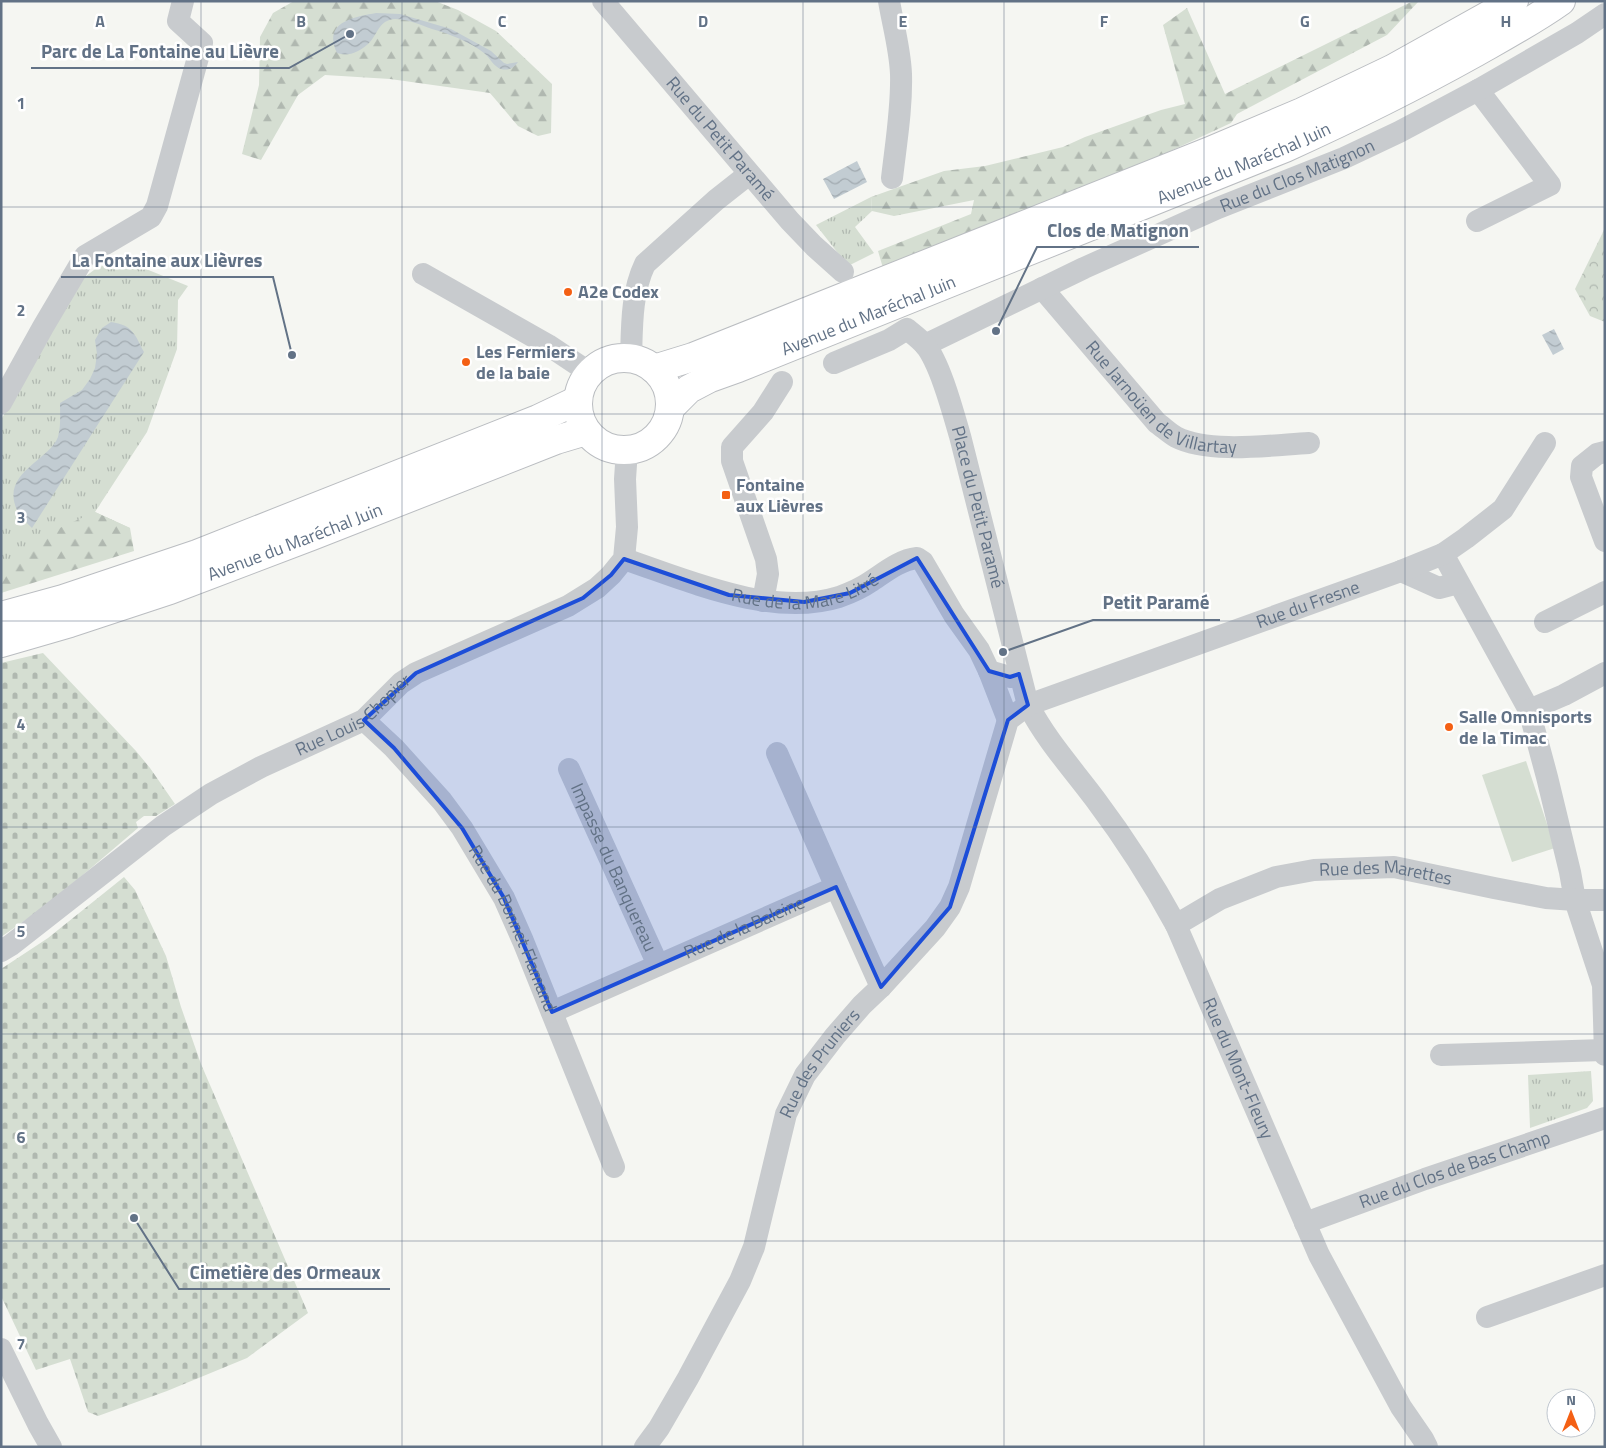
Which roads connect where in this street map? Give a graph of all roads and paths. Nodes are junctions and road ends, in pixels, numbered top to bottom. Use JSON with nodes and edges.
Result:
{"nodes":[{"id":1,"x":183,"y":1,"type":"edge"},
{"id":2,"x":603,"y":1,"type":"edge"},
{"id":3,"x":889,"y":1,"type":"edge"},
{"id":4,"x":1514,"y":1,"type":"edge"},
{"id":5,"x":1562,"y":1,"type":"edge"},
{"id":6,"x":1605,"y":14,"type":"edge"},
{"id":7,"x":1478,"y":90,"type":"junction"},
{"id":8,"x":749,"y":174,"type":"junction"},
{"id":9,"x":892,"y":178,"type":"dead end"},
{"id":10,"x":1477,"y":221,"type":"dead end"},
{"id":11,"x":843,"y":272,"type":"dead end"},
{"id":12,"x":423,"y":274,"type":"dead end"},
{"id":13,"x":1042,"y":288,"type":"junction"},
{"id":14,"x":925,"y":345,"type":"junction"},
{"id":15,"x":834,"y":363,"type":"dead end"},
{"id":16,"x":642,"y":364,"type":"junction"},
{"id":17,"x":590,"y":373,"type":"junction"},
{"id":18,"x":782,"y":382,"type":"dead end"},
{"id":19,"x":578,"y":400,"type":"junction"},
{"id":20,"x":1,"y":402,"type":"edge"},
{"id":21,"x":670,"y":408,"type":"junction"},
{"id":22,"x":586,"y":431,"type":"junction"},
{"id":23,"x":1309,"y":443,"type":"dead end"},
{"id":24,"x":1544,"y":443,"type":"dead end"},
{"id":25,"x":627,"y":450,"type":"junction"},
{"id":26,"x":1605,"y":452,"type":"edge"},
{"id":27,"x":1605,"y":541,"type":"edge"},
{"id":28,"x":1443,"y":554,"type":"junction"},
{"id":29,"x":624,"y":558,"type":"junction"},
{"id":30,"x":1401,"y":571,"type":"junction"},
{"id":31,"x":1458,"y":583,"type":"junction"},
{"id":32,"x":1605,"y":592,"type":"edge"},
{"id":33,"x":763,"y":601,"type":"junction"},
{"id":34,"x":1,"y":616,"type":"edge"},
{"id":35,"x":1546,"y":622,"type":"dead end"},
{"id":36,"x":1,"y":643,"type":"edge"},
{"id":37,"x":989,"y":671,"type":"junction"},
{"id":38,"x":1605,"y":673,"type":"edge"},
{"id":39,"x":1019,"y":674,"type":"junction"},
{"id":40,"x":1028,"y":705,"type":"junction"},
{"id":41,"x":1529,"y":710,"type":"junction"},
{"id":42,"x":364,"y":720,"type":"junction"},
{"id":43,"x":1008,"y":720,"type":"junction"},
{"id":44,"x":777,"y":753,"type":"dead end"},
{"id":45,"x":569,"y":769,"type":"dead end"},
{"id":46,"x":836,"y":887,"type":"junction"},
{"id":47,"x":1575,"y":900,"type":"junction"},
{"id":48,"x":1605,"y":900,"type":"edge"},
{"id":49,"x":1176,"y":925,"type":"junction"},
{"id":50,"x":1,"y":951,"type":"edge"},
{"id":51,"x":658,"y":965,"type":"junction"},
{"id":52,"x":881,"y":987,"type":"junction"},
{"id":53,"x":552,"y":1012,"type":"junction"},
{"id":54,"x":1604,"y":1050,"type":"edge"},
{"id":55,"x":1441,"y":1055,"type":"dead end"},
{"id":56,"x":1605,"y":1055,"type":"edge"},
{"id":57,"x":1605,"y":1118,"type":"edge"},
{"id":58,"x":614,"y":1167,"type":"dead end"},
{"id":59,"x":1305,"y":1223,"type":"junction"},
{"id":60,"x":1605,"y":1275,"type":"edge"},
{"id":61,"x":1487,"y":1317,"type":"dead end"},
{"id":62,"x":1,"y":1349,"type":"edge"},
{"id":63,"x":51,"y":1447,"type":"edge"},
{"id":64,"x":645,"y":1447,"type":"edge"},
{"id":65,"x":1427,"y":1447,"type":"edge"}],
"edges":[{"from":1,"to":20,"type":"street"},
{"from":2,"to":8,"type":"street","name":"Rue du Petit Paramé"},
{"from":3,"to":9,"type":"street"},
{"from":4,"to":16,"type":"main road","name":"Avenue du Maréchal Juin"},
{"from":5,"to":21,"type":"main road","name":"Avenue du Maréchal Juin"},
{"from":6,"to":7,"type":"street","name":"Rue du Clos Matignon"},
{"from":7,"to":10,"type":"street"},
{"from":7,"to":13,"type":"street","name":"Rue du Clos Matignon"},
{"from":8,"to":11,"type":"street","name":"Rue du Petit Paramé"},
{"from":8,"to":16,"type":"street"},
{"from":12,"to":17,"type":"street"},
{"from":13,"to":14,"type":"street","name":"Rue du Clos Matignon"},
{"from":13,"to":23,"type":"street","name":"Rue Jarnoüen de Villartay"},
{"from":14,"to":15,"type":"street"},
{"from":14,"to":39,"type":"street","name":"Place du Petit Paramé"},
{"from":16,"to":17,"type":"main road"},
{"from":16,"to":21,"type":"main road"},
{"from":17,"to":19,"type":"main road"},
{"from":18,"to":33,"type":"street"},
{"from":19,"to":22,"type":"main road"},
{"from":19,"to":34,"type":"main road","name":"Avenue du Maréchal Juin"},
{"from":21,"to":25,"type":"main road"},
{"from":22,"to":25,"type":"main road"},
{"from":22,"to":36,"type":"main road","name":"Avenue du Maréchal Juin"},
{"from":24,"to":28,"type":"street","name":"Rue du Fresne"},
{"from":25,"to":29,"type":"street"},
{"from":26,"to":27,"type":"street"},
{"from":28,"to":30,"type":"street","name":"Rue du Fresne"},
{"from":28,"to":31,"type":"street"},
{"from":29,"to":33,"type":"street","name":"Rue de la Mare Litré"},
{"from":29,"to":42,"type":"street","name":"Rue Louis Chopier"},
{"from":30,"to":31,"type":"street"},
{"from":30,"to":40,"type":"street","name":"Rue du Fresne"},
{"from":31,"to":41,"type":"street"},
{"from":32,"to":35,"type":"street"},
{"from":33,"to":37,"type":"street","name":"Rue de la Mare Litré"},
{"from":37,"to":39,"type":"street"},
{"from":37,"to":43,"type":"street"},
{"from":38,"to":41,"type":"street"},
{"from":39,"to":40,"type":"street","name":"Place du Petit Paramé"},
{"from":40,"to":43,"type":"street"},
{"from":40,"to":49,"type":"street","name":"Rue du Mont-Fleury"},
{"from":41,"to":47,"type":"street"},
{"from":42,"to":50,"type":"street","name":"Rue Louis Chopier"},
{"from":42,"to":53,"type":"street","name":"Rue du Bonnet Flamand"},
{"from":43,"to":52,"type":"street","name":"Rue des Pruniers"},
{"from":44,"to":46,"type":"street"},
{"from":45,"to":51,"type":"street","name":"Impasse du Banquereau"},
{"from":46,"to":51,"type":"street","name":"Rue de la Baleine"},
{"from":46,"to":52,"type":"street"},
{"from":47,"to":48,"type":"street","name":"Rue des Marettes"},
{"from":47,"to":49,"type":"street","name":"Rue des Marettes"},
{"from":47,"to":54,"type":"street"},
{"from":49,"to":59,"type":"street","name":"Rue du Mont-Fleury"},
{"from":51,"to":53,"type":"street","name":"Rue de la Baleine"},
{"from":52,"to":64,"type":"street","name":"Rue des Pruniers"},
{"from":53,"to":58,"type":"street","name":"Rue du Bonnet Flamand"},
{"from":54,"to":55,"type":"street"},
{"from":54,"to":56,"type":"street"},
{"from":57,"to":59,"type":"street","name":"Rue du Clos de Bas Champ"},
{"from":59,"to":65,"type":"street","name":"Rue du Mont-Fleury"},
{"from":60,"to":61,"type":"street"},
{"from":62,"to":63,"type":"street"}]}
